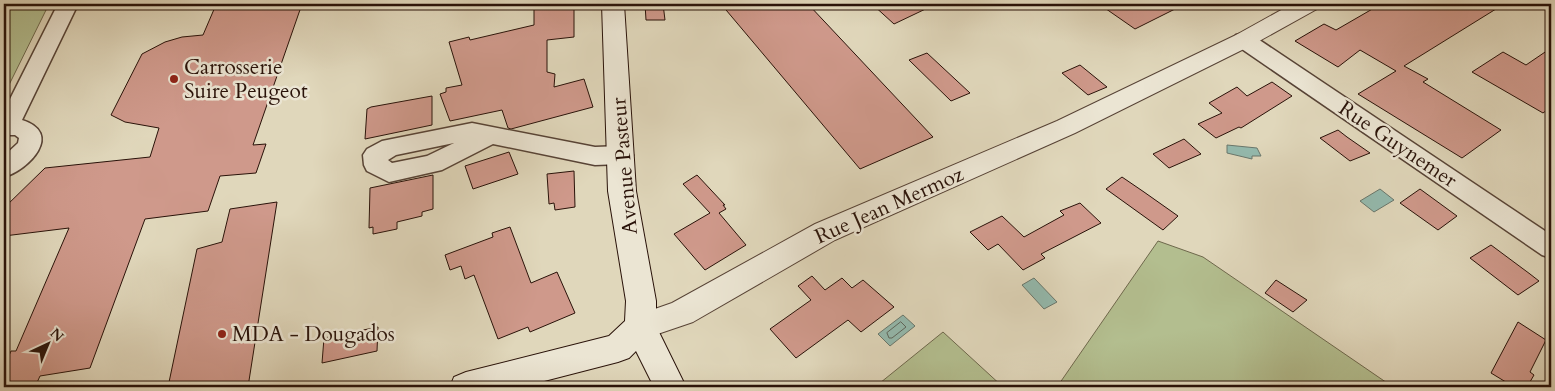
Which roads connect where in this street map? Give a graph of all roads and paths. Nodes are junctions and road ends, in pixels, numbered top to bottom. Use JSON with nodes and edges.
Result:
{"nodes":[{"id":1,"x":68,"y":4,"type":"edge"},
{"id":2,"x":614,"y":4,"type":"edge"},
{"id":3,"x":1309,"y":4,"type":"edge"},
{"id":4,"x":1244,"y":40,"type":"junction"},
{"id":5,"x":6,"y":126,"type":"edge"},
{"id":6,"x":490,"y":135,"type":"dead end"},
{"id":7,"x":620,"y":155,"type":"junction"},
{"id":8,"x":4,"y":168,"type":"edge"},
{"id":9,"x":1551,"y":248,"type":"edge"},
{"id":10,"x":640,"y":327,"type":"junction"},
{"id":11,"x":466,"y":387,"type":"edge"},
{"id":12,"x":670,"y":387,"type":"edge"}],
"edges":[{"from":1,"to":5,"type":"street"},
{"from":2,"to":7,"type":"street","name":"Avenue Pasteur"},
{"from":3,"to":4,"type":"street","name":"Rue Jean Mermoz"},
{"from":4,"to":9,"type":"street","name":"Rue Guynemer"},
{"from":4,"to":10,"type":"street","name":"Rue Jean Mermoz"},
{"from":5,"to":8,"type":"street"},
{"from":6,"to":7,"type":"street"},
{"from":7,"to":10,"type":"street","name":"Avenue Pasteur"},
{"from":10,"to":11,"type":"street","name":"Rue Jean Mermoz"},
{"from":10,"to":12,"type":"street"}]}
